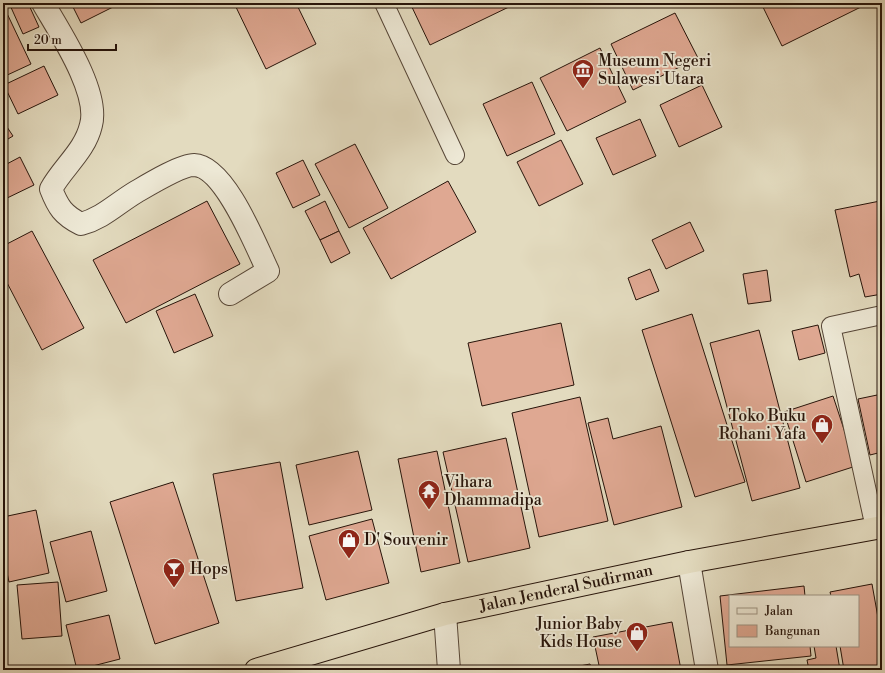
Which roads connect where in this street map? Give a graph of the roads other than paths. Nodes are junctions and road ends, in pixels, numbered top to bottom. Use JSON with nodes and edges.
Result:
{"nodes":[{"id":1,"x":43,"y":3,"type":"edge"},
{"id":2,"x":384,"y":3,"type":"edge"},
{"id":3,"x":455,"y":154,"type":"dead end"},
{"id":4,"x":230,"y":294,"type":"dead end"},
{"id":5,"x":882,"y":315,"type":"edge"},
{"id":6,"x":879,"y":527,"type":"edge"},
{"id":7,"x":689,"y":562,"type":"junction"},
{"id":8,"x":445,"y":614,"type":"junction"},
{"id":9,"x":256,"y":670,"type":"edge"},
{"id":10,"x":449,"y":670,"type":"edge"},
{"id":11,"x":707,"y":670,"type":"edge"}],
"edges":[{"from":1,"to":4,"type":"street"},
{"from":2,"to":3,"type":"lane"},
{"from":5,"to":6,"type":"lane"},
{"from":6,"to":7,"type":"highway","name":"Jalan Jenderal Sudirman"},
{"from":7,"to":8,"type":"highway","name":"Jalan Jenderal Sudirman"},
{"from":7,"to":11,"type":"street"},
{"from":8,"to":9,"type":"highway","name":"Jalan Jenderal Sudirman"},
{"from":8,"to":10,"type":"street"}]}
